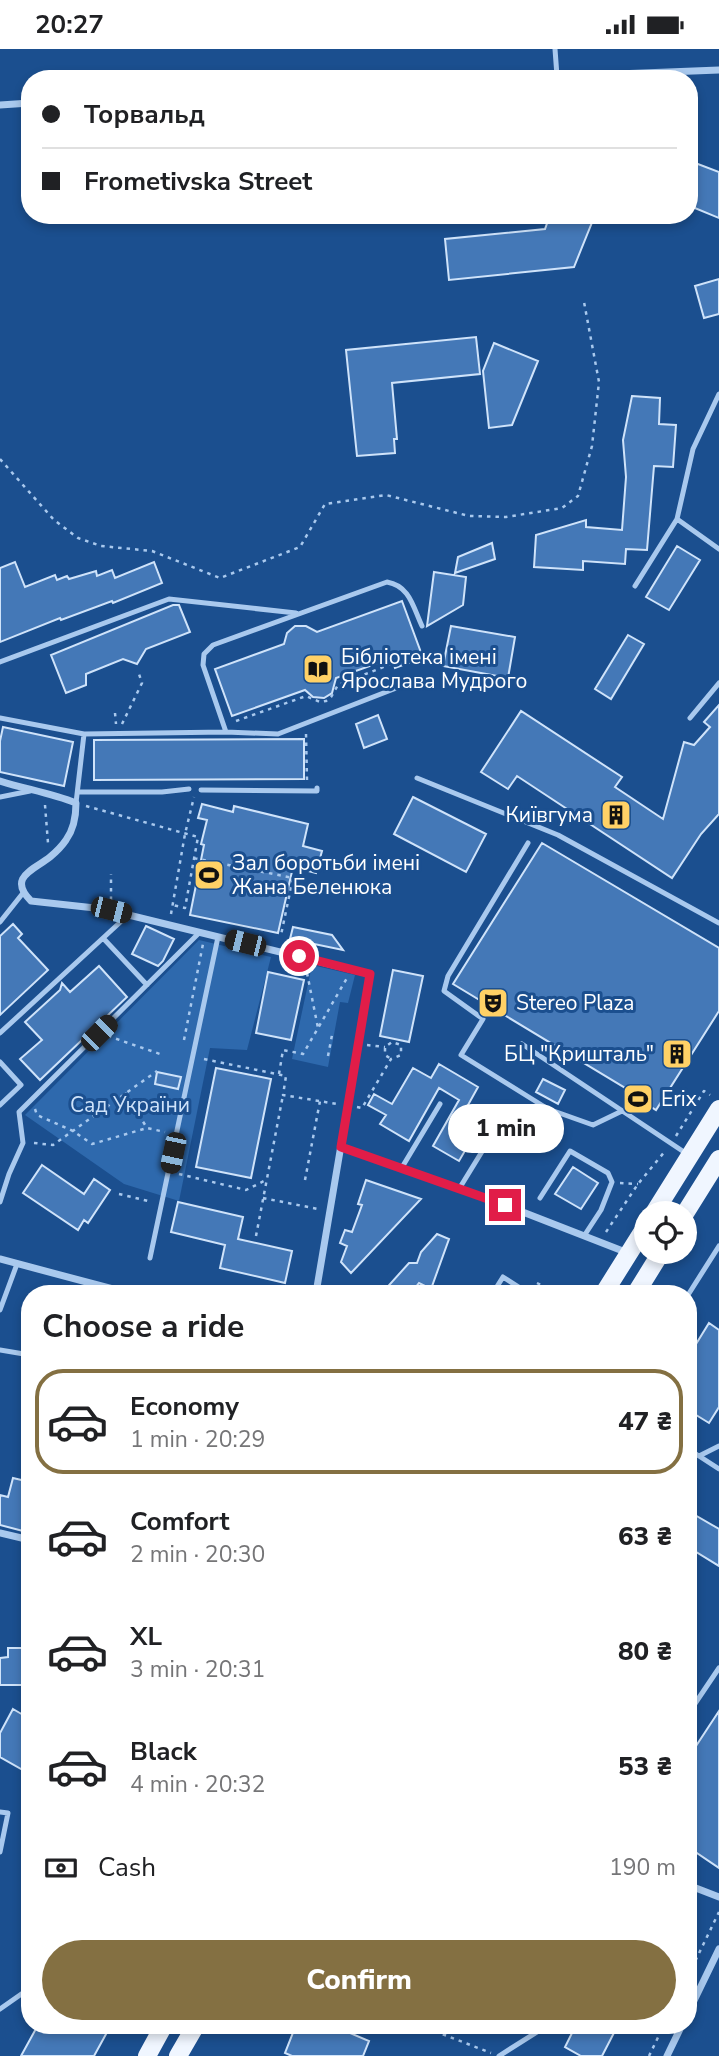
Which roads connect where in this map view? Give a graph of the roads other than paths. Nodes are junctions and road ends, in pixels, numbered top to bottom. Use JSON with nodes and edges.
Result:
{"nodes":[{"id":1,"x":555,"y":49,"type":"edge"},
{"id":2,"x":557,"y":70,"type":"edge"},
{"id":3,"x":719,"y":70,"type":"edge"},
{"id":4,"x":698,"y":71,"type":"edge"},
{"id":5,"x":21,"y":104,"type":"edge"},
{"id":6,"x":0,"y":105,"type":"edge"},
{"id":7,"x":719,"y":394,"type":"edge"},
{"id":8,"x":677,"y":519,"type":"junction"},
{"id":9,"x":719,"y":549,"type":"edge"},
{"id":10,"x":635,"y":586,"type":"dead end"},
{"id":11,"x":299,"y":613,"type":"junction"},
{"id":12,"x":422,"y":627,"type":"dead end"},
{"id":13,"x":0,"y":662,"type":"edge"},
{"id":14,"x":719,"y":683,"type":"edge"},
{"id":15,"x":404,"y":685,"type":"dead end"},
{"id":16,"x":0,"y":718,"type":"edge"},
{"id":17,"x":690,"y":718,"type":"dead end"},
{"id":18,"x":226,"y":732,"type":"junction"},
{"id":19,"x":84,"y":734,"type":"junction"},
{"id":20,"x":417,"y":778,"type":"dead end"},
{"id":21,"x":0,"y":781,"type":"edge"},
{"id":22,"x":317,"y":788,"type":"dead end"},
{"id":23,"x":191,"y":789,"type":"road end"},
{"id":24,"x":201,"y":790,"type":"dead end"},
{"id":25,"x":30,"y":791,"type":"junction"},
{"id":26,"x":78,"y":792,"type":"junction"},
{"id":27,"x":0,"y":797,"type":"edge"},
{"id":28,"x":76,"y":803,"type":"junction"},
{"id":29,"x":527,"y":843,"type":"dead end"},
{"id":30,"x":23,"y":893,"type":"junction"},
{"id":31,"x":128,"y":915,"type":"junction"},
{"id":32,"x":0,"y":922,"type":"edge"},
{"id":33,"x":719,"y":923,"type":"edge"},
{"id":34,"x":203,"y":933,"type":"junction"},
{"id":35,"x":218,"y":937,"type":"junction"},
{"id":36,"x":103,"y":938,"type":"junction"},
{"id":37,"x":147,"y":985,"type":"junction"},
{"id":38,"x":0,"y":1033,"type":"edge"},
{"id":39,"x":522,"y":1044,"type":"dead end"},
{"id":40,"x":0,"y":1062,"type":"edge"},
{"id":41,"x":440,"y":1104,"type":"dead end"},
{"id":42,"x":0,"y":1105,"type":"edge"},
{"id":43,"x":719,"y":1109,"type":"edge"},
{"id":44,"x":622,"y":1111,"type":"junction"},
{"id":45,"x":494,"y":1132,"type":"dead end"},
{"id":46,"x":341,"y":1147,"type":"junction"},
{"id":47,"x":689,"y":1156,"type":"junction"},
{"id":48,"x":719,"y":1159,"type":"edge"},
{"id":49,"x":401,"y":1169,"type":"junction"},
{"id":50,"x":459,"y":1189,"type":"junction"},
{"id":51,"x":540,"y":1198,"type":"dead end"},
{"id":52,"x":661,"y":1201,"type":"edge"},
{"id":53,"x":693,"y":1201,"type":"edge"},
{"id":54,"x":0,"y":1202,"type":"edge"},
{"id":55,"x":505,"y":1205,"type":"dead end"},
{"id":56,"x":514,"y":1209,"type":"dead end"},
{"id":57,"x":584,"y":1236,"type":"junction"},
{"id":58,"x":634,"y":1245,"type":"edge"},
{"id":59,"x":719,"y":1246,"type":"edge"},
{"id":60,"x":629,"y":1253,"type":"junction"},
{"id":61,"x":150,"y":1258,"type":"dead end"},
{"id":62,"x":0,"y":1259,"type":"edge"},
{"id":63,"x":16,"y":1264,"type":"junction"},
{"id":64,"x":654,"y":1264,"type":"edge"},
{"id":65,"x":97,"y":1285,"type":"edge"},
{"id":66,"x":317,"y":1285,"type":"edge"},
{"id":67,"x":498,"y":1285,"type":"edge"},
{"id":68,"x":516,"y":1285,"type":"edge"},
{"id":69,"x":609,"y":1285,"type":"edge"},
{"id":70,"x":640,"y":1285,"type":"edge"},
{"id":71,"x":694,"y":1285,"type":"edge"},
{"id":72,"x":0,"y":1310,"type":"edge"},
{"id":73,"x":0,"y":1350,"type":"edge"},
{"id":74,"x":21,"y":1354,"type":"edge"},
{"id":75,"x":719,"y":1445,"type":"edge"},
{"id":76,"x":699,"y":1456,"type":"joint"},
{"id":77,"x":719,"y":1469,"type":"edge"},
{"id":78,"x":0,"y":1534,"type":"edge"},
{"id":79,"x":21,"y":1538,"type":"edge"},
{"id":80,"x":719,"y":1668,"type":"edge"},
{"id":81,"x":697,"y":1701,"type":"edge"},
{"id":82,"x":0,"y":1812,"type":"edge"},
{"id":83,"x":0,"y":1852,"type":"edge"},
{"id":84,"x":697,"y":1889,"type":"edge"},
{"id":85,"x":719,"y":1898,"type":"edge"},
{"id":86,"x":719,"y":1949,"type":"edge"},
{"id":87,"x":21,"y":1994,"type":"edge"},
{"id":88,"x":697,"y":1994,"type":"edge"},
{"id":89,"x":0,"y":2009,"type":"edge"},
{"id":90,"x":159,"y":2034,"type":"edge"},
{"id":91,"x":191,"y":2034,"type":"edge"},
{"id":92,"x":534,"y":2034,"type":"edge"},
{"id":93,"x":678,"y":2034,"type":"edge"},
{"id":94,"x":147,"y":2056,"type":"edge"},
{"id":95,"x":178,"y":2056,"type":"edge"},
{"id":96,"x":500,"y":2056,"type":"edge"},
{"id":97,"x":667,"y":2056,"type":"edge"}],
"edges":[{"from":1,"to":2,"type":"lane"},
{"from":3,"to":4,"type":"street"},
{"from":5,"to":6,"type":"street"},
{"from":7,"to":8,"type":"lane"},
{"from":8,"to":9,"type":"lane"},
{"from":8,"to":10,"type":"lane"},
{"from":11,"to":12,"type":"lane"},
{"from":11,"to":13,"type":"lane"},
{"from":11,"to":18,"type":"lane"},
{"from":14,"to":17,"type":"lane"},
{"from":15,"to":18,"type":"lane"},
{"from":16,"to":19,"type":"lane"},
{"from":18,"to":19,"type":"lane"},
{"from":19,"to":26,"type":"lane"},
{"from":20,"to":33,"type":"lane"},
{"from":21,"to":25,"type":"street"},
{"from":22,"to":24,"type":"lane"},
{"from":23,"to":26,"type":"lane"},
{"from":25,"to":27,"type":"lane"},
{"from":25,"to":28,"type":"street"},
{"from":26,"to":28,"type":"lane"},
{"from":28,"to":30,"type":"street"},
{"from":29,"to":44,"type":"lane"},
{"from":30,"to":31,"type":"street"},
{"from":30,"to":32,"type":"lane"},
{"from":31,"to":34,"type":"street"},
{"from":31,"to":36,"type":"lane"},
{"from":34,"to":35,"type":"street"},
{"from":34,"to":37,"type":"lane"},
{"from":35,"to":46,"type":"street"},
{"from":35,"to":61,"type":"lane"},
{"from":36,"to":37,"type":"lane"},
{"from":36,"to":38,"type":"lane"},
{"from":37,"to":54,"type":"lane"},
{"from":39,"to":44,"type":"lane"},
{"from":40,"to":42,"type":"lane"},
{"from":41,"to":49,"type":"lane"},
{"from":43,"to":47,"type":"main road"},
{"from":44,"to":47,"type":"lane"},
{"from":45,"to":50,"type":"lane"},
{"from":46,"to":49,"type":"street"},
{"from":46,"to":66,"type":"street"},
{"from":47,"to":52,"type":"main road"},
{"from":48,"to":53,"type":"main road"},
{"from":49,"to":50,"type":"street"},
{"from":50,"to":55,"type":"street"},
{"from":51,"to":57,"type":"lane"},
{"from":56,"to":57,"type":"street"},
{"from":57,"to":60,"type":"street"},
{"from":58,"to":60,"type":"main road"},
{"from":59,"to":71,"type":"lane"},
{"from":60,"to":69,"type":"main road"},
{"from":62,"to":63,"type":"street"},
{"from":63,"to":65,"type":"street"},
{"from":63,"to":72,"type":"lane"},
{"from":64,"to":70,"type":"main road"},
{"from":67,"to":68,"type":"lane"},
{"from":73,"to":74,"type":"lane"},
{"from":75,"to":76,"type":"lane"},
{"from":76,"to":77,"type":"lane"},
{"from":78,"to":79,"type":"street"},
{"from":80,"to":81,"type":"lane"},
{"from":82,"to":83,"type":"lane"},
{"from":84,"to":85,"type":"street"},
{"from":86,"to":88,"type":"street"},
{"from":87,"to":89,"type":"lane"},
{"from":90,"to":94,"type":"main road"},
{"from":91,"to":95,"type":"main road"},
{"from":92,"to":96,"type":"lane"},
{"from":93,"to":97,"type":"street"}]}
